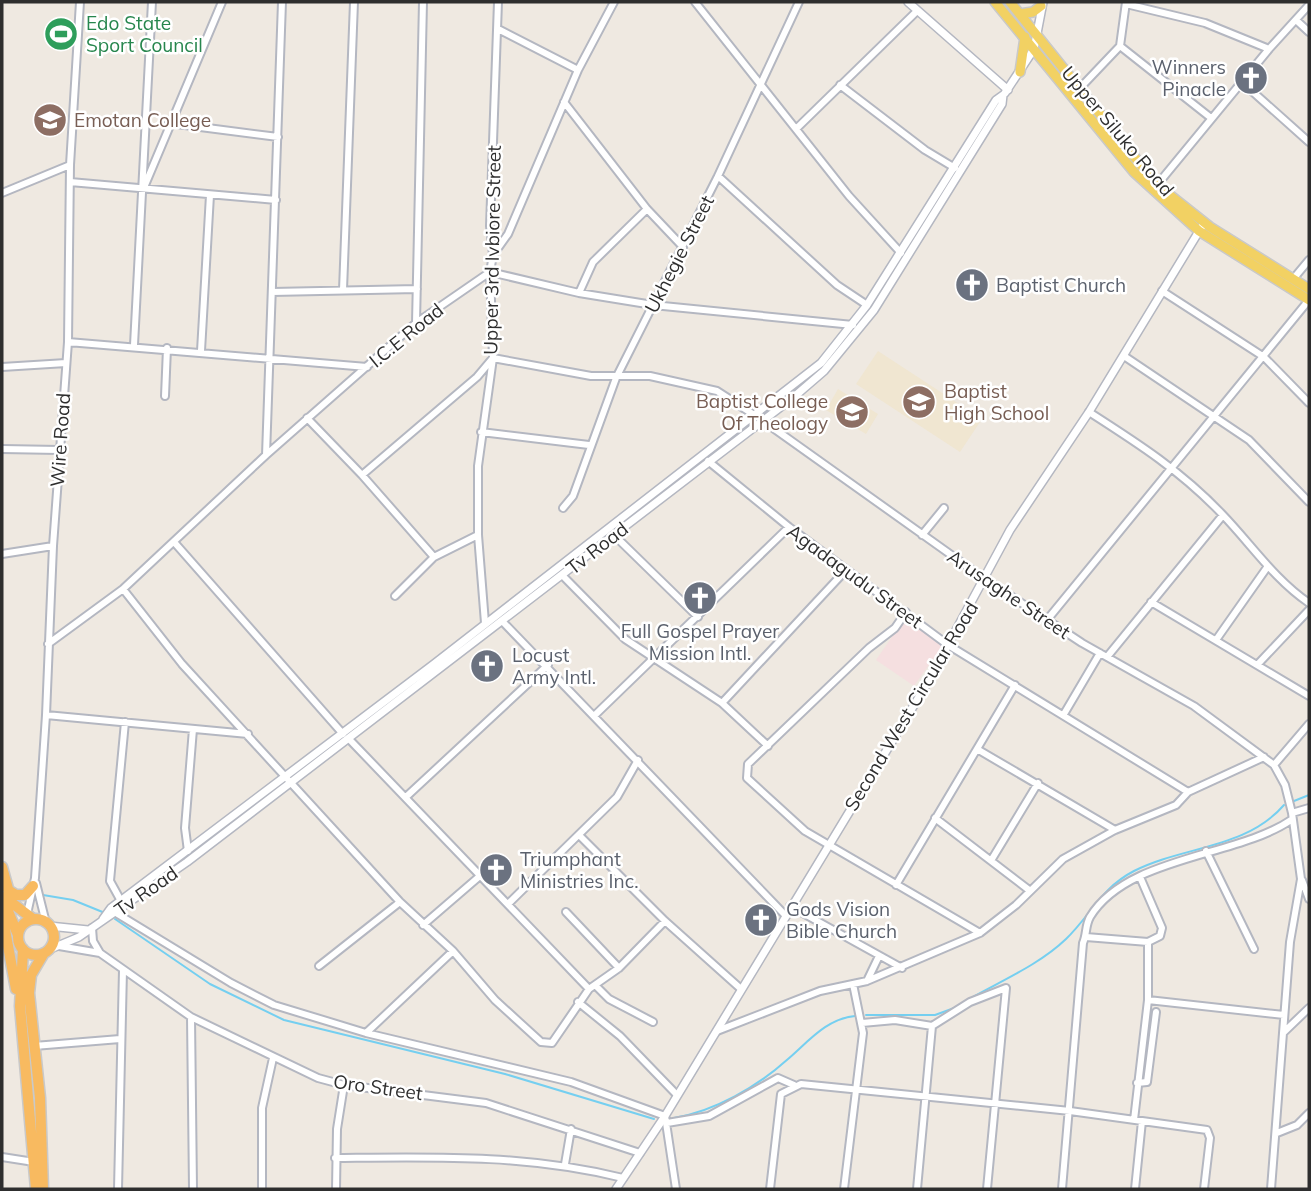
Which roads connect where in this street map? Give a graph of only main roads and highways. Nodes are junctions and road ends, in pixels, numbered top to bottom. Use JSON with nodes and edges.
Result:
{"nodes":[{"id":1,"x":995,"y":2,"type":"edge"},
{"id":2,"x":1010,"y":2,"type":"edge"},
{"id":3,"x":1041,"y":3,"type":"edge"},
{"id":4,"x":1020,"y":14,"type":"junction"},
{"id":5,"x":1025,"y":37,"type":"junction"},
{"id":6,"x":1045,"y":61,"type":"junction"},
{"id":7,"x":1202,"y":227,"type":"junction"},
{"id":8,"x":1309,"y":289,"type":"edge"},
{"id":9,"x":1309,"y":300,"type":"edge"},
{"id":10,"x":2,"y":867,"type":"edge"},
{"id":11,"x":34,"y":882,"type":"road end"},
{"id":12,"x":5,"y":894,"type":"edge"},
{"id":13,"x":2,"y":914,"type":"edge"},
{"id":14,"x":28,"y":919,"type":"junction"},
{"id":15,"x":18,"y":936,"type":"junction"},
{"id":16,"x":23,"y":950,"type":"junction"},
{"id":17,"x":46,"y":951,"type":"junction"},
{"id":18,"x":5,"y":959,"type":"edge"},
{"id":19,"x":20,"y":1006,"type":"junction"},
{"id":20,"x":36,"y":1189,"type":"edge"},
{"id":21,"x":43,"y":1189,"type":"edge"}],
"edges":[{"from":1,"to":5,"type":"main road","name":"Upper Siluko Road"},
{"from":2,"to":4,"type":"main road","name":"Upper Siluko Road"},
{"from":3,"to":4,"type":"main road"},
{"from":4,"to":7,"type":"main road","name":"Upper Siluko Road"},
{"from":5,"to":6,"type":"main road","name":"Upper Siluko Road"},
{"from":5,"to":6,"type":"main road"},
{"from":6,"to":7,"type":"main road","name":"Upper Siluko Road"},
{"from":7,"to":8,"type":"main road","name":"Upper Siluko Road"},
{"from":7,"to":9,"type":"main road","name":"Upper Siluko Road"},
{"from":10,"to":12,"type":"highway"},
{"from":11,"to":12,"type":"highway"},
{"from":12,"to":14,"type":"highway"},
{"from":12,"to":15,"type":"highway"},
{"from":13,"to":18,"type":"highway"},
{"from":14,"to":15,"type":"highway"},
{"from":14,"to":17,"type":"highway"},
{"from":15,"to":16,"type":"highway"},
{"from":16,"to":17,"type":"highway"},
{"from":16,"to":19,"type":"highway"},
{"from":17,"to":21,"type":"highway"},
{"from":18,"to":19,"type":"highway"},
{"from":19,"to":20,"type":"highway"}]}
